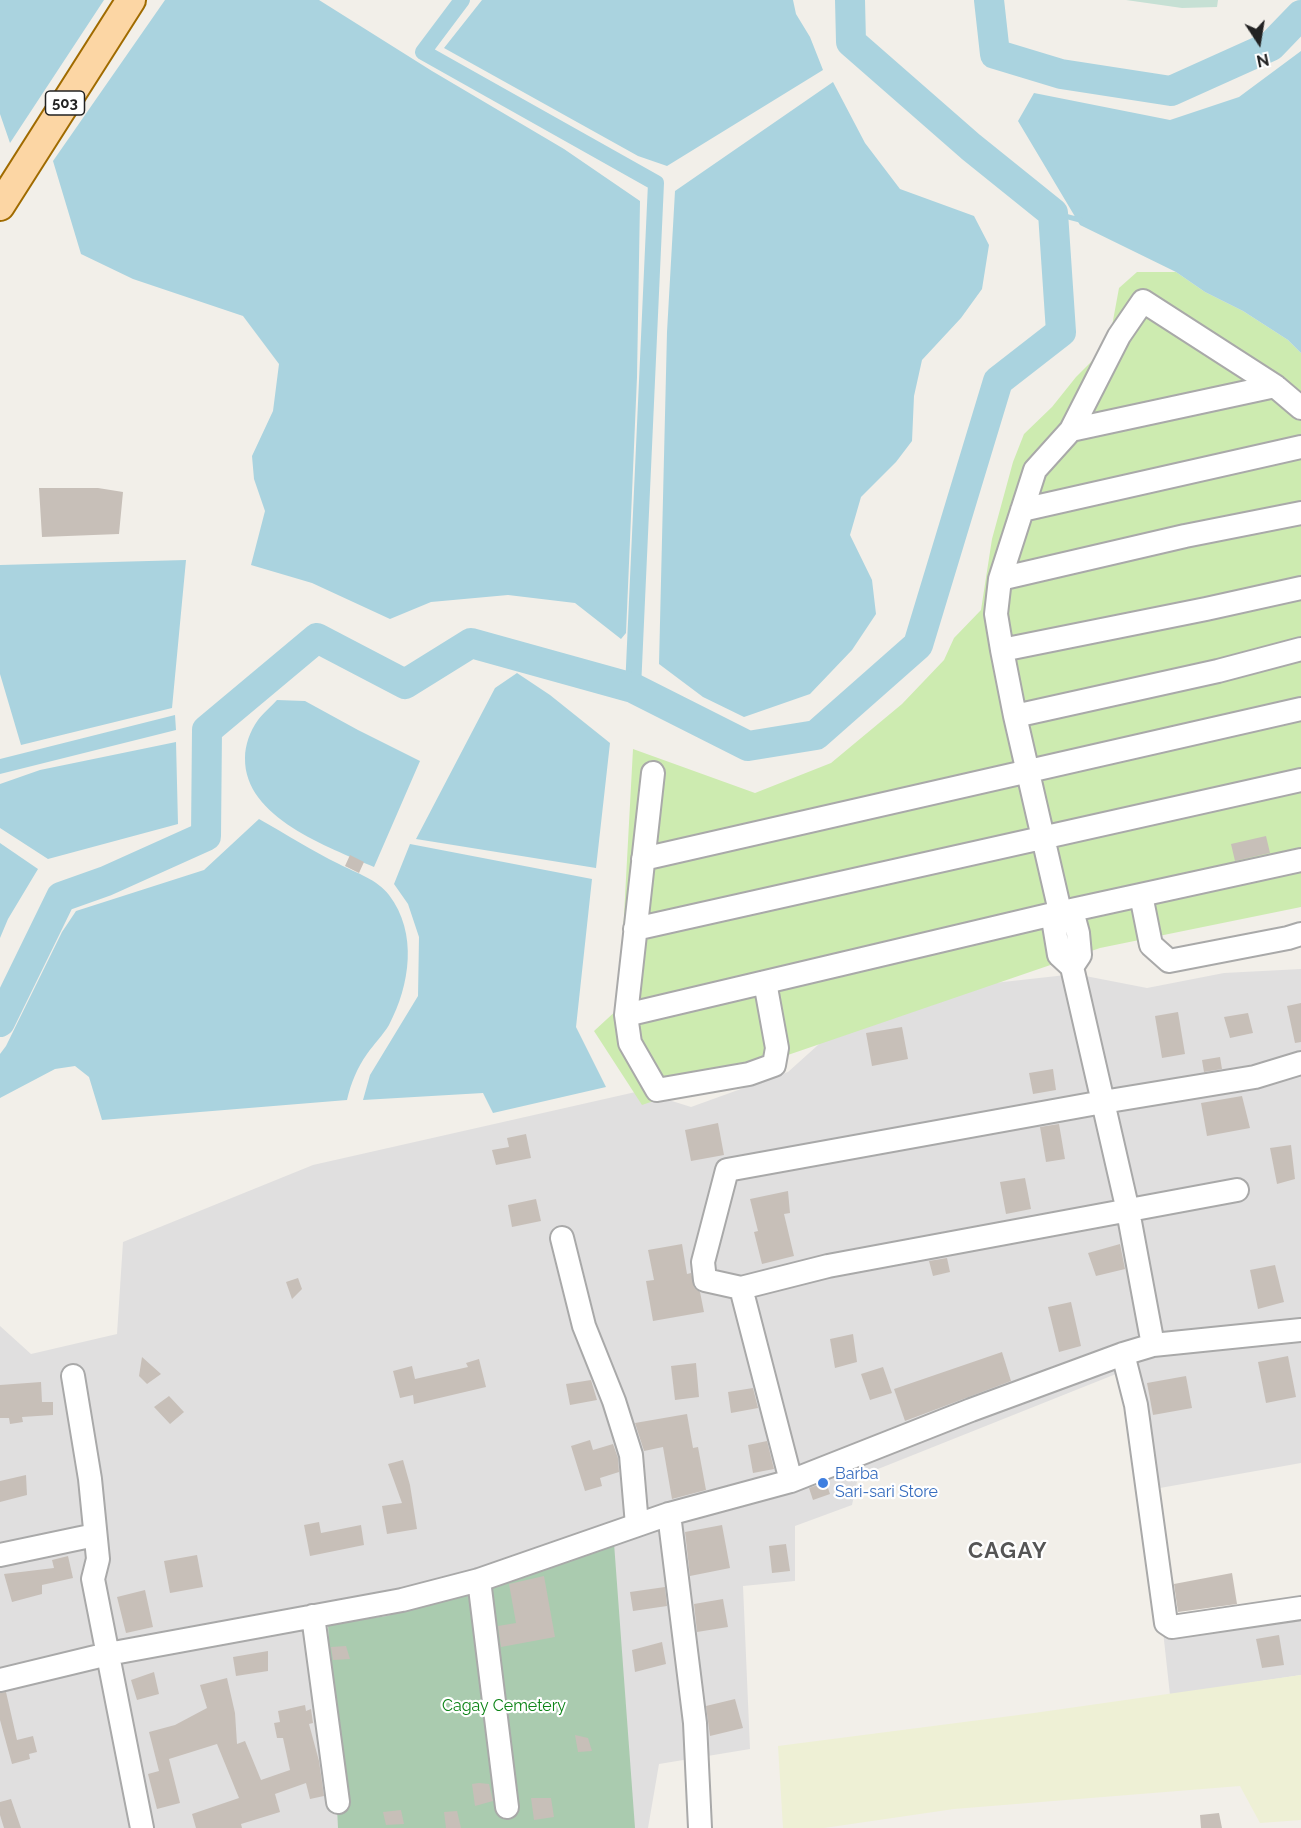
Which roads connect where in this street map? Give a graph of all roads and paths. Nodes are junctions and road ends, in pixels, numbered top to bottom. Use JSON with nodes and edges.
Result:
{"nodes":[{"id":1,"x":131,"y":0,"type":"edge"},
{"id":2,"x":0,"y":206,"type":"edge"},
{"id":3,"x":1275,"y":386,"type":"junction"},
{"id":4,"x":1301,"y":408,"type":"edge"},
{"id":5,"x":1071,"y":430,"type":"junction"},
{"id":6,"x":1301,"y":447,"type":"edge"},
{"id":7,"x":1022,"y":510,"type":"junction"},
{"id":8,"x":1301,"y":513,"type":"edge"},
{"id":9,"x":1000,"y":579,"type":"junction"},
{"id":10,"x":1301,"y":588,"type":"edge"},
{"id":11,"x":1301,"y":649,"type":"edge"},
{"id":12,"x":1002,"y":650,"type":"junction"},
{"id":13,"x":1301,"y":709,"type":"edge"},
{"id":14,"x":1015,"y":716,"type":"junction"},
{"id":15,"x":1029,"y":772,"type":"junction"},
{"id":16,"x":653,"y":773,"type":"dead end"},
{"id":17,"x":1301,"y":780,"type":"edge"},
{"id":18,"x":1044,"y":839,"type":"junction"},
{"id":19,"x":643,"y":859,"type":"junction"},
{"id":20,"x":1301,"y":860,"type":"edge"},
{"id":21,"x":1142,"y":895,"type":"junction"},
{"id":22,"x":1061,"y":911,"type":"junction"},
{"id":23,"x":635,"y":929,"type":"junction"},
{"id":24,"x":1301,"y":934,"type":"edge"},
{"id":25,"x":765,"y":982,"type":"junction"},
{"id":26,"x":626,"y":1015,"type":"junction"},
{"id":27,"x":1301,"y":1064,"type":"edge"},
{"id":28,"x":1103,"y":1102,"type":"junction"},
{"id":29,"x":1237,"y":1190,"type":"dead end"},
{"id":30,"x":1128,"y":1211,"type":"junction"},
{"id":31,"x":562,"y":1238,"type":"dead end"},
{"id":32,"x":741,"y":1288,"type":"junction"},
{"id":33,"x":1301,"y":1330,"type":"edge"},
{"id":34,"x":1153,"y":1345,"type":"junction"},
{"id":35,"x":1123,"y":1354,"type":"junction"},
{"id":36,"x":73,"y":1376,"type":"dead end"},
{"id":37,"x":791,"y":1481,"type":"junction"},
{"id":38,"x":669,"y":1514,"type":"junction"},
{"id":39,"x":637,"y":1525,"type":"junction"},
{"id":40,"x":95,"y":1535,"type":"junction"},
{"id":41,"x":0,"y":1555,"type":"edge"},
{"id":42,"x":479,"y":1580,"type":"junction"},
{"id":43,"x":1301,"y":1608,"type":"edge"},
{"id":44,"x":313,"y":1616,"type":"junction"},
{"id":45,"x":108,"y":1654,"type":"junction"},
{"id":46,"x":0,"y":1680,"type":"edge"},
{"id":47,"x":338,"y":1802,"type":"dead end"},
{"id":48,"x":507,"y":1807,"type":"dead end"},
{"id":49,"x":142,"y":1828,"type":"edge"},
{"id":50,"x":699,"y":1828,"type":"edge"}],
"edges":[{"from":1,"to":2,"type":"main road","number":"503"},
{"from":3,"to":4,"type":"street"},
{"from":3,"to":5,"type":"street"},
{"from":3,"to":5,"type":"street"},
{"from":5,"to":7,"type":"street"},
{"from":6,"to":7,"type":"street"},
{"from":7,"to":9,"type":"street"},
{"from":8,"to":9,"type":"street"},
{"from":9,"to":12,"type":"street"},
{"from":10,"to":12,"type":"street"},
{"from":11,"to":14,"type":"street"},
{"from":12,"to":14,"type":"street"},
{"from":13,"to":15,"type":"street"},
{"from":14,"to":15,"type":"street"},
{"from":15,"to":18,"type":"street"},
{"from":15,"to":19,"type":"street"},
{"from":16,"to":19,"type":"street"},
{"from":17,"to":18,"type":"street"},
{"from":18,"to":22,"type":"street"},
{"from":18,"to":23,"type":"street"},
{"from":19,"to":23,"type":"street"},
{"from":20,"to":21,"type":"street"},
{"from":21,"to":22,"type":"street"},
{"from":21,"to":24,"type":"street"},
{"from":22,"to":25,"type":"street"},
{"from":22,"to":28,"type":"street"},
{"from":23,"to":26,"type":"street"},
{"from":25,"to":26,"type":"street"},
{"from":25,"to":26,"type":"street"},
{"from":27,"to":28,"type":"street"},
{"from":28,"to":30,"type":"street"},
{"from":28,"to":32,"type":"street"},
{"from":29,"to":30,"type":"street"},
{"from":30,"to":32,"type":"street"},
{"from":30,"to":34,"type":"street"},
{"from":31,"to":39,"type":"street"},
{"from":32,"to":37,"type":"street"},
{"from":33,"to":34,"type":"street"},
{"from":34,"to":35,"type":"street"},
{"from":35,"to":37,"type":"street"},
{"from":35,"to":43,"type":"street"},
{"from":36,"to":40,"type":"street"},
{"from":37,"to":38,"type":"street"},
{"from":38,"to":39,"type":"street"},
{"from":38,"to":50,"type":"street"},
{"from":39,"to":42,"type":"street"},
{"from":40,"to":41,"type":"street"},
{"from":40,"to":45,"type":"street"},
{"from":42,"to":44,"type":"street"},
{"from":42,"to":48,"type":"street"},
{"from":44,"to":45,"type":"street"},
{"from":44,"to":47,"type":"street"},
{"from":45,"to":46,"type":"street"},
{"from":45,"to":49,"type":"street"}]}
